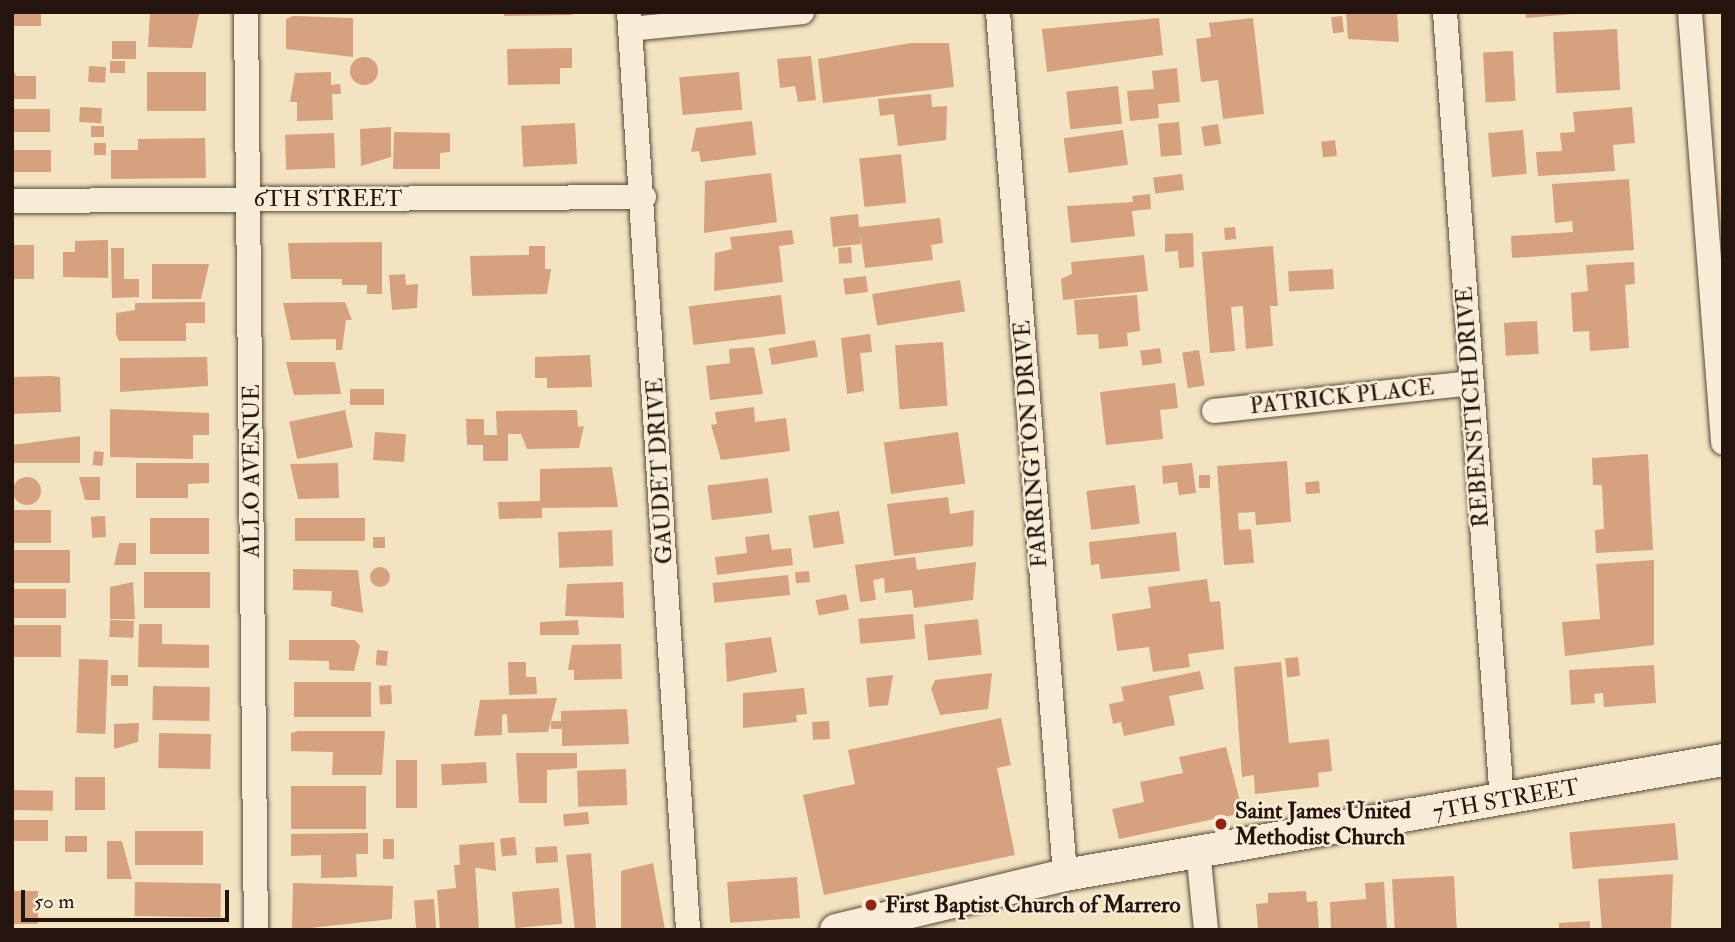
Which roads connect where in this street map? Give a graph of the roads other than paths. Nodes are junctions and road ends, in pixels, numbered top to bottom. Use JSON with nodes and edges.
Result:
{"nodes":[{"id":1,"x":246,"y":12,"type":"edge"},
{"id":2,"x":802,"y":12,"type":"edge"},
{"id":3,"x":998,"y":12,"type":"edge"},
{"id":4,"x":1445,"y":12,"type":"edge"},
{"id":5,"x":1690,"y":12,"type":"edge"},
{"id":6,"x":629,"y":21,"type":"edge"},
{"id":7,"x":644,"y":197,"type":"junction"},
{"id":8,"x":250,"y":199,"type":"junction"},
{"id":9,"x":12,"y":201,"type":"edge"},
{"id":10,"x":1471,"y":383,"type":"junction"},
{"id":11,"x":1214,"y":411,"type":"dead end"},
{"id":12,"x":1723,"y":443,"type":"edge"},
{"id":13,"x":1723,"y":760,"type":"edge"},
{"id":14,"x":1502,"y":801,"type":"junction"},
{"id":15,"x":1198,"y":850,"type":"junction"},
{"id":16,"x":1065,"y":875,"type":"junction"},
{"id":17,"x":256,"y":930,"type":"edge"},
{"id":18,"x":688,"y":930,"type":"edge"},
{"id":19,"x":836,"y":930,"type":"edge"},
{"id":20,"x":1206,"y":930,"type":"edge"}],
"edges":[{"from":1,"to":8,"type":"street","name":"ALLO AVENUE"},
{"from":2,"to":6,"type":"street"},
{"from":3,"to":16,"type":"street","name":"FARRINGTON DRIVE"},
{"from":4,"to":10,"type":"street","name":"REBENSTICH DRIVE"},
{"from":5,"to":12,"type":"street"},
{"from":6,"to":7,"type":"street","name":"GAUDET DRIVE"},
{"from":7,"to":8,"type":"street","name":"6TH STREET"},
{"from":7,"to":18,"type":"street","name":"GAUDET DRIVE"},
{"from":8,"to":9,"type":"street","name":"6TH STREET"},
{"from":8,"to":17,"type":"street","name":"ALLO AVENUE"},
{"from":10,"to":11,"type":"street","name":"PATRICK PLACE"},
{"from":10,"to":14,"type":"street","name":"REBENSTICH DRIVE"},
{"from":13,"to":14,"type":"street","name":"7TH STREET"},
{"from":14,"to":15,"type":"street","name":"7TH STREET"},
{"from":15,"to":16,"type":"street","name":"7TH STREET"},
{"from":15,"to":20,"type":"street"},
{"from":16,"to":19,"type":"street","name":"7TH STREET"}]}
